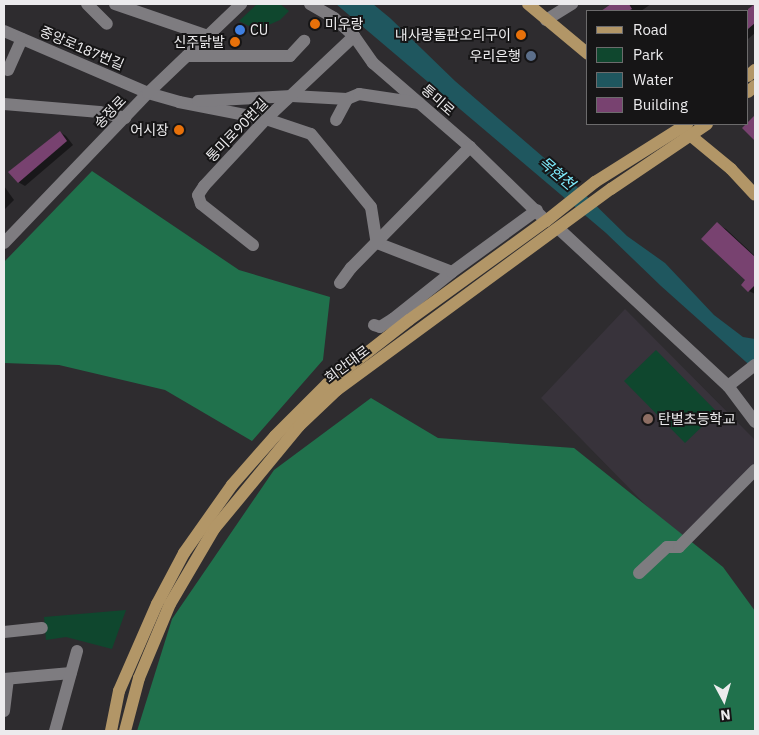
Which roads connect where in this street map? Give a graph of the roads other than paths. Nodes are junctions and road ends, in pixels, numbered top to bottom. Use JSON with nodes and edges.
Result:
{"nodes":[{"id":1,"x":87,"y":4,"type":"edge"},
{"id":2,"x":116,"y":4,"type":"edge"},
{"id":3,"x":241,"y":4,"type":"edge"},
{"id":4,"x":310,"y":4,"type":"edge"},
{"id":5,"x":528,"y":4,"type":"edge"},
{"id":6,"x":572,"y":4,"type":"edge"},
{"id":7,"x":546,"y":20,"type":"junction"},
{"id":8,"x":107,"y":24,"type":"dead end"},
{"id":9,"x":4,"y":31,"type":"edge"},
{"id":10,"x":208,"y":36,"type":"junction"},
{"id":11,"x":354,"y":36,"type":"junction"},
{"id":12,"x":22,"y":39,"type":"junction"},
{"id":13,"x":304,"y":41,"type":"dead end"},
{"id":14,"x":586,"y":52,"type":"edge"},
{"id":15,"x":187,"y":56,"type":"junction"},
{"id":16,"x":8,"y":70,"type":"dead end"},
{"id":17,"x":148,"y":93,"type":"junction"},
{"id":18,"x":292,"y":96,"type":"junction"},
{"id":19,"x":347,"y":99,"type":"junction"},
{"id":20,"x":179,"y":102,"type":"junction"},
{"id":21,"x":419,"y":103,"type":"junction"},
{"id":22,"x":4,"y":104,"type":"edge"},
{"id":23,"x":125,"y":118,"type":"junction"},
{"id":24,"x":266,"y":119,"type":"junction"},
{"id":25,"x":336,"y":120,"type":"dead end"},
{"id":26,"x":701,"y":125,"type":"edge"},
{"id":27,"x":684,"y":128,"type":"edge"},
{"id":28,"x":470,"y":147,"type":"junction"},
{"id":29,"x":755,"y":195,"type":"edge"},
{"id":30,"x":537,"y":210,"type":"junction"},
{"id":31,"x":546,"y":220,"type":"junction"},
{"id":32,"x":560,"y":229,"type":"junction"},
{"id":33,"x":4,"y":243,"type":"edge"},
{"id":34,"x":377,"y":243,"type":"junction"},
{"id":35,"x":253,"y":245,"type":"dead end"},
{"id":36,"x":452,"y":272,"type":"junction"},
{"id":37,"x":340,"y":284,"type":"dead end"},
{"id":38,"x":374,"y":325,"type":"dead end"},
{"id":39,"x":755,"y":364,"type":"edge"},
{"id":40,"x":728,"y":386,"type":"junction"},
{"id":41,"x":755,"y":422,"type":"edge"},
{"id":42,"x":755,"y":470,"type":"edge"},
{"id":43,"x":640,"y":573,"type":"dead end"},
{"id":44,"x":42,"y":628,"type":"dead end"},
{"id":45,"x":4,"y":632,"type":"edge"},
{"id":46,"x":77,"y":651,"type":"dead end"},
{"id":47,"x":71,"y":673,"type":"junction"},
{"id":48,"x":6,"y":679,"type":"edge"},
{"id":49,"x":4,"y":711,"type":"edge"},
{"id":50,"x":55,"y":731,"type":"edge"},
{"id":51,"x":111,"y":731,"type":"edge"},
{"id":52,"x":125,"y":731,"type":"edge"}],
"edges":[{"from":1,"to":8,"type":"street"},
{"from":2,"to":10,"type":"street"},
{"from":3,"to":10,"type":"street","name":"송정로"},
{"from":4,"to":11,"type":"street","name":"통미로"},
{"from":5,"to":7,"type":"main road"},
{"from":6,"to":7,"type":"street"},
{"from":7,"to":14,"type":"main road"},
{"from":9,"to":12,"type":"street","name":"중앙로187번길"},
{"from":10,"to":15,"type":"street","name":"송정로"},
{"from":11,"to":18,"type":"street","name":"통미로90번길"},
{"from":11,"to":21,"type":"street","name":"통미로"},
{"from":12,"to":16,"type":"street"},
{"from":12,"to":17,"type":"street","name":"중앙로187번길"},
{"from":13,"to":15,"type":"street"},
{"from":15,"to":17,"type":"street","name":"송정로"},
{"from":17,"to":20,"type":"street","name":"중앙로187번길"},
{"from":17,"to":23,"type":"street","name":"송정로"},
{"from":18,"to":19,"type":"street"},
{"from":18,"to":20,"type":"street"},
{"from":18,"to":24,"type":"street","name":"통미로90번길"},
{"from":19,"to":21,"type":"street"},
{"from":19,"to":25,"type":"street"},
{"from":20,"to":24,"type":"street"},
{"from":21,"to":28,"type":"street","name":"통미로"},
{"from":22,"to":23,"type":"street"},
{"from":23,"to":33,"type":"street","name":"송정로"},
{"from":24,"to":34,"type":"street"},
{"from":24,"to":35,"type":"street","name":"통미로90번길"},
{"from":26,"to":27,"type":"main road","name":"회안대로"},
{"from":27,"to":29,"type":"main road"},
{"from":27,"to":31,"type":"main road","name":"회안대로"},
{"from":27,"to":32,"type":"main road","name":"회안대로"},
{"from":28,"to":30,"type":"street","name":"통미로"},
{"from":28,"to":34,"type":"street"},
{"from":30,"to":31,"type":"street","name":"통미로"},
{"from":30,"to":36,"type":"street"},
{"from":31,"to":51,"type":"main road","name":"회안대로"},
{"from":32,"to":40,"type":"street"},
{"from":32,"to":52,"type":"main road","name":"회안대로"},
{"from":34,"to":36,"type":"street"},
{"from":34,"to":37,"type":"street"},
{"from":36,"to":38,"type":"street"},
{"from":39,"to":40,"type":"street"},
{"from":40,"to":41,"type":"street"},
{"from":42,"to":43,"type":"street"},
{"from":44,"to":45,"type":"street"},
{"from":46,"to":47,"type":"street"},
{"from":47,"to":48,"type":"street"},
{"from":47,"to":50,"type":"street"},
{"from":48,"to":49,"type":"street"}]}
